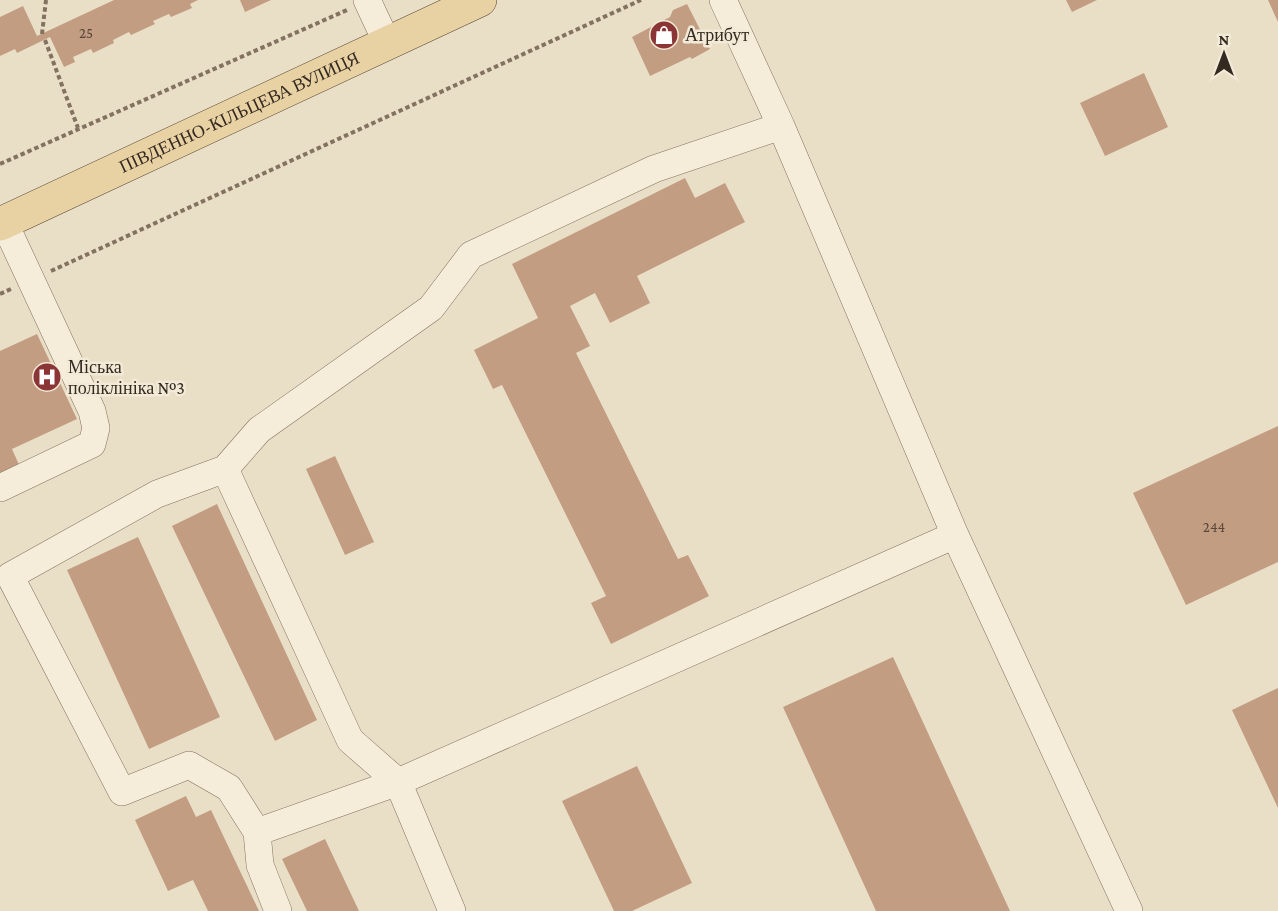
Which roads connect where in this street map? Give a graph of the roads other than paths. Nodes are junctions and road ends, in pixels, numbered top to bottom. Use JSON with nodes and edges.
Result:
{"nodes":[{"id":1,"x":368,"y":0,"type":"edge"},
{"id":2,"x":480,"y":0,"type":"edge"},
{"id":3,"x":723,"y":0,"type":"edge"},
{"id":4,"x":387,"y":43,"type":"junction"},
{"id":5,"x":781,"y":126,"type":"junction"},
{"id":6,"x":2,"y":223,"type":"edge"},
{"id":7,"x":225,"y":469,"type":"junction"},
{"id":8,"x":0,"y":488,"type":"edge"},
{"id":9,"x":955,"y":535,"type":"junction"},
{"id":10,"x":398,"y":782,"type":"junction"},
{"id":11,"x":257,"y":832,"type":"junction"},
{"id":12,"x":278,"y":911,"type":"edge"},
{"id":13,"x":452,"y":911,"type":"edge"},
{"id":14,"x":1129,"y":911,"type":"edge"}],
"edges":[{"from":1,"to":4,"type":"lane"},
{"from":2,"to":4,"type":"main road","name":"ПІВДЕННО-КІЛЬЦЕВА ВУЛИЦЯ"},
{"from":3,"to":5,"type":"lane"},
{"from":4,"to":6,"type":"main road","name":"ПІВДЕННО-КІЛЬЦЕВА ВУЛИЦЯ"},
{"from":5,"to":7,"type":"lane"},
{"from":5,"to":9,"type":"lane"},
{"from":6,"to":8,"type":"lane"},
{"from":7,"to":10,"type":"lane"},
{"from":7,"to":11,"type":"lane"},
{"from":9,"to":10,"type":"lane"},
{"from":9,"to":14,"type":"lane"},
{"from":10,"to":11,"type":"lane"},
{"from":10,"to":13,"type":"lane"},
{"from":11,"to":12,"type":"lane"}]}
